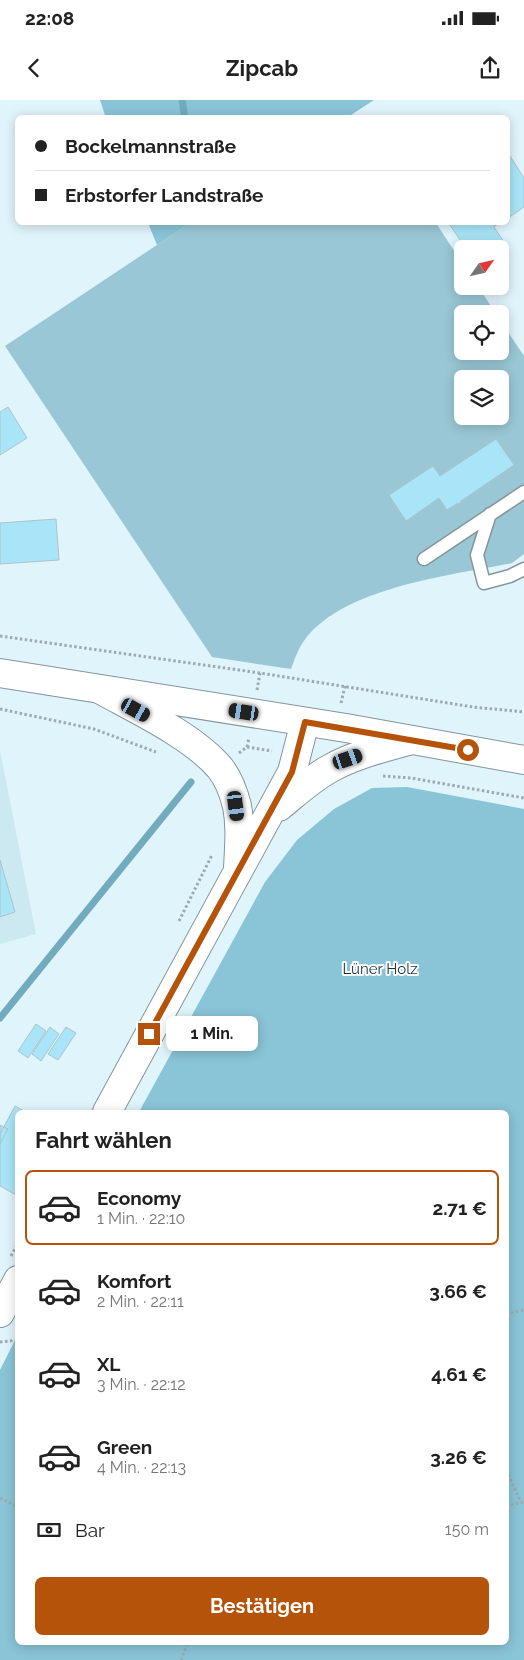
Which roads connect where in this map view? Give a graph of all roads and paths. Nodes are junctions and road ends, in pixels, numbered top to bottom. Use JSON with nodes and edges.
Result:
{"nodes":[{"id":1,"x":524,"y":492,"type":"edge"},
{"id":2,"x":490,"y":514,"type":"junction"},
{"id":3,"x":424,"y":559,"type":"dead end"},
{"id":4,"x":524,"y":569,"type":"edge"},
{"id":5,"x":0,"y":636,"type":"edge"},
{"id":6,"x":0,"y":673,"type":"edge"},
{"id":7,"x":101,"y":690,"type":"junction"},
{"id":8,"x":0,"y":709,"type":"edge"},
{"id":9,"x":524,"y":712,"type":"edge"},
{"id":10,"x":305,"y":722,"type":"junction"},
{"id":11,"x":411,"y":740,"type":"junction"},
{"id":12,"x":159,"y":754,"type":"dead end"},
{"id":13,"x":524,"y":760,"type":"edge"},
{"id":14,"x":378,"y":776,"type":"dead end"},
{"id":15,"x":524,"y":798,"type":"edge"},
{"id":16,"x":269,"y":816,"type":"junction"},
{"id":17,"x":216,"y":848,"type":"dead end"},
{"id":18,"x":238,"y":871,"type":"junction"},
{"id":19,"x":176,"y":928,"type":"dead end"},
{"id":20,"x":108,"y":1110,"type":"edge"},
{"id":21,"x":15,"y":1286,"type":"edge"},
{"id":22,"x":524,"y":1310,"type":"edge"},
{"id":23,"x":0,"y":1313,"type":"edge"},
{"id":24,"x":509,"y":1313,"type":"edge"},
{"id":25,"x":15,"y":1340,"type":"edge"},
{"id":26,"x":0,"y":1342,"type":"edge"},
{"id":27,"x":509,"y":1476,"type":"edge"},
{"id":28,"x":0,"y":1498,"type":"edge"},
{"id":29,"x":522,"y":1502,"type":"edge"},
{"id":30,"x":509,"y":1505,"type":"edge"},
{"id":31,"x":15,"y":1506,"type":"edge"},
{"id":32,"x":187,"y":1645,"type":"edge"},
{"id":33,"x":181,"y":1660,"type":"edge"}],
"edges":[{"from":1,"to":2,"type":"lane"},
{"from":2,"to":3,"type":"lane"},
{"from":2,"to":4,"type":"lane"},
{"from":5,"to":9,"type":"path"},
{"from":6,"to":7,"type":"street"},
{"from":7,"to":10,"type":"street"},
{"from":7,"to":18,"type":"street"},
{"from":8,"to":12,"type":"path"},
{"from":10,"to":11,"type":"street"},
{"from":10,"to":16,"type":"street"},
{"from":11,"to":13,"type":"street"},
{"from":11,"to":16,"type":"street"},
{"from":14,"to":15,"type":"path"},
{"from":16,"to":18,"type":"street"},
{"from":17,"to":19,"type":"path"},
{"from":18,"to":20,"type":"street"},
{"from":21,"to":23,"type":"street"},
{"from":22,"to":24,"type":"path"},
{"from":25,"to":26,"type":"path"},
{"from":27,"to":29,"type":"path"},
{"from":28,"to":31,"type":"path"},
{"from":29,"to":30,"type":"path"},
{"from":32,"to":33,"type":"path"}]}
